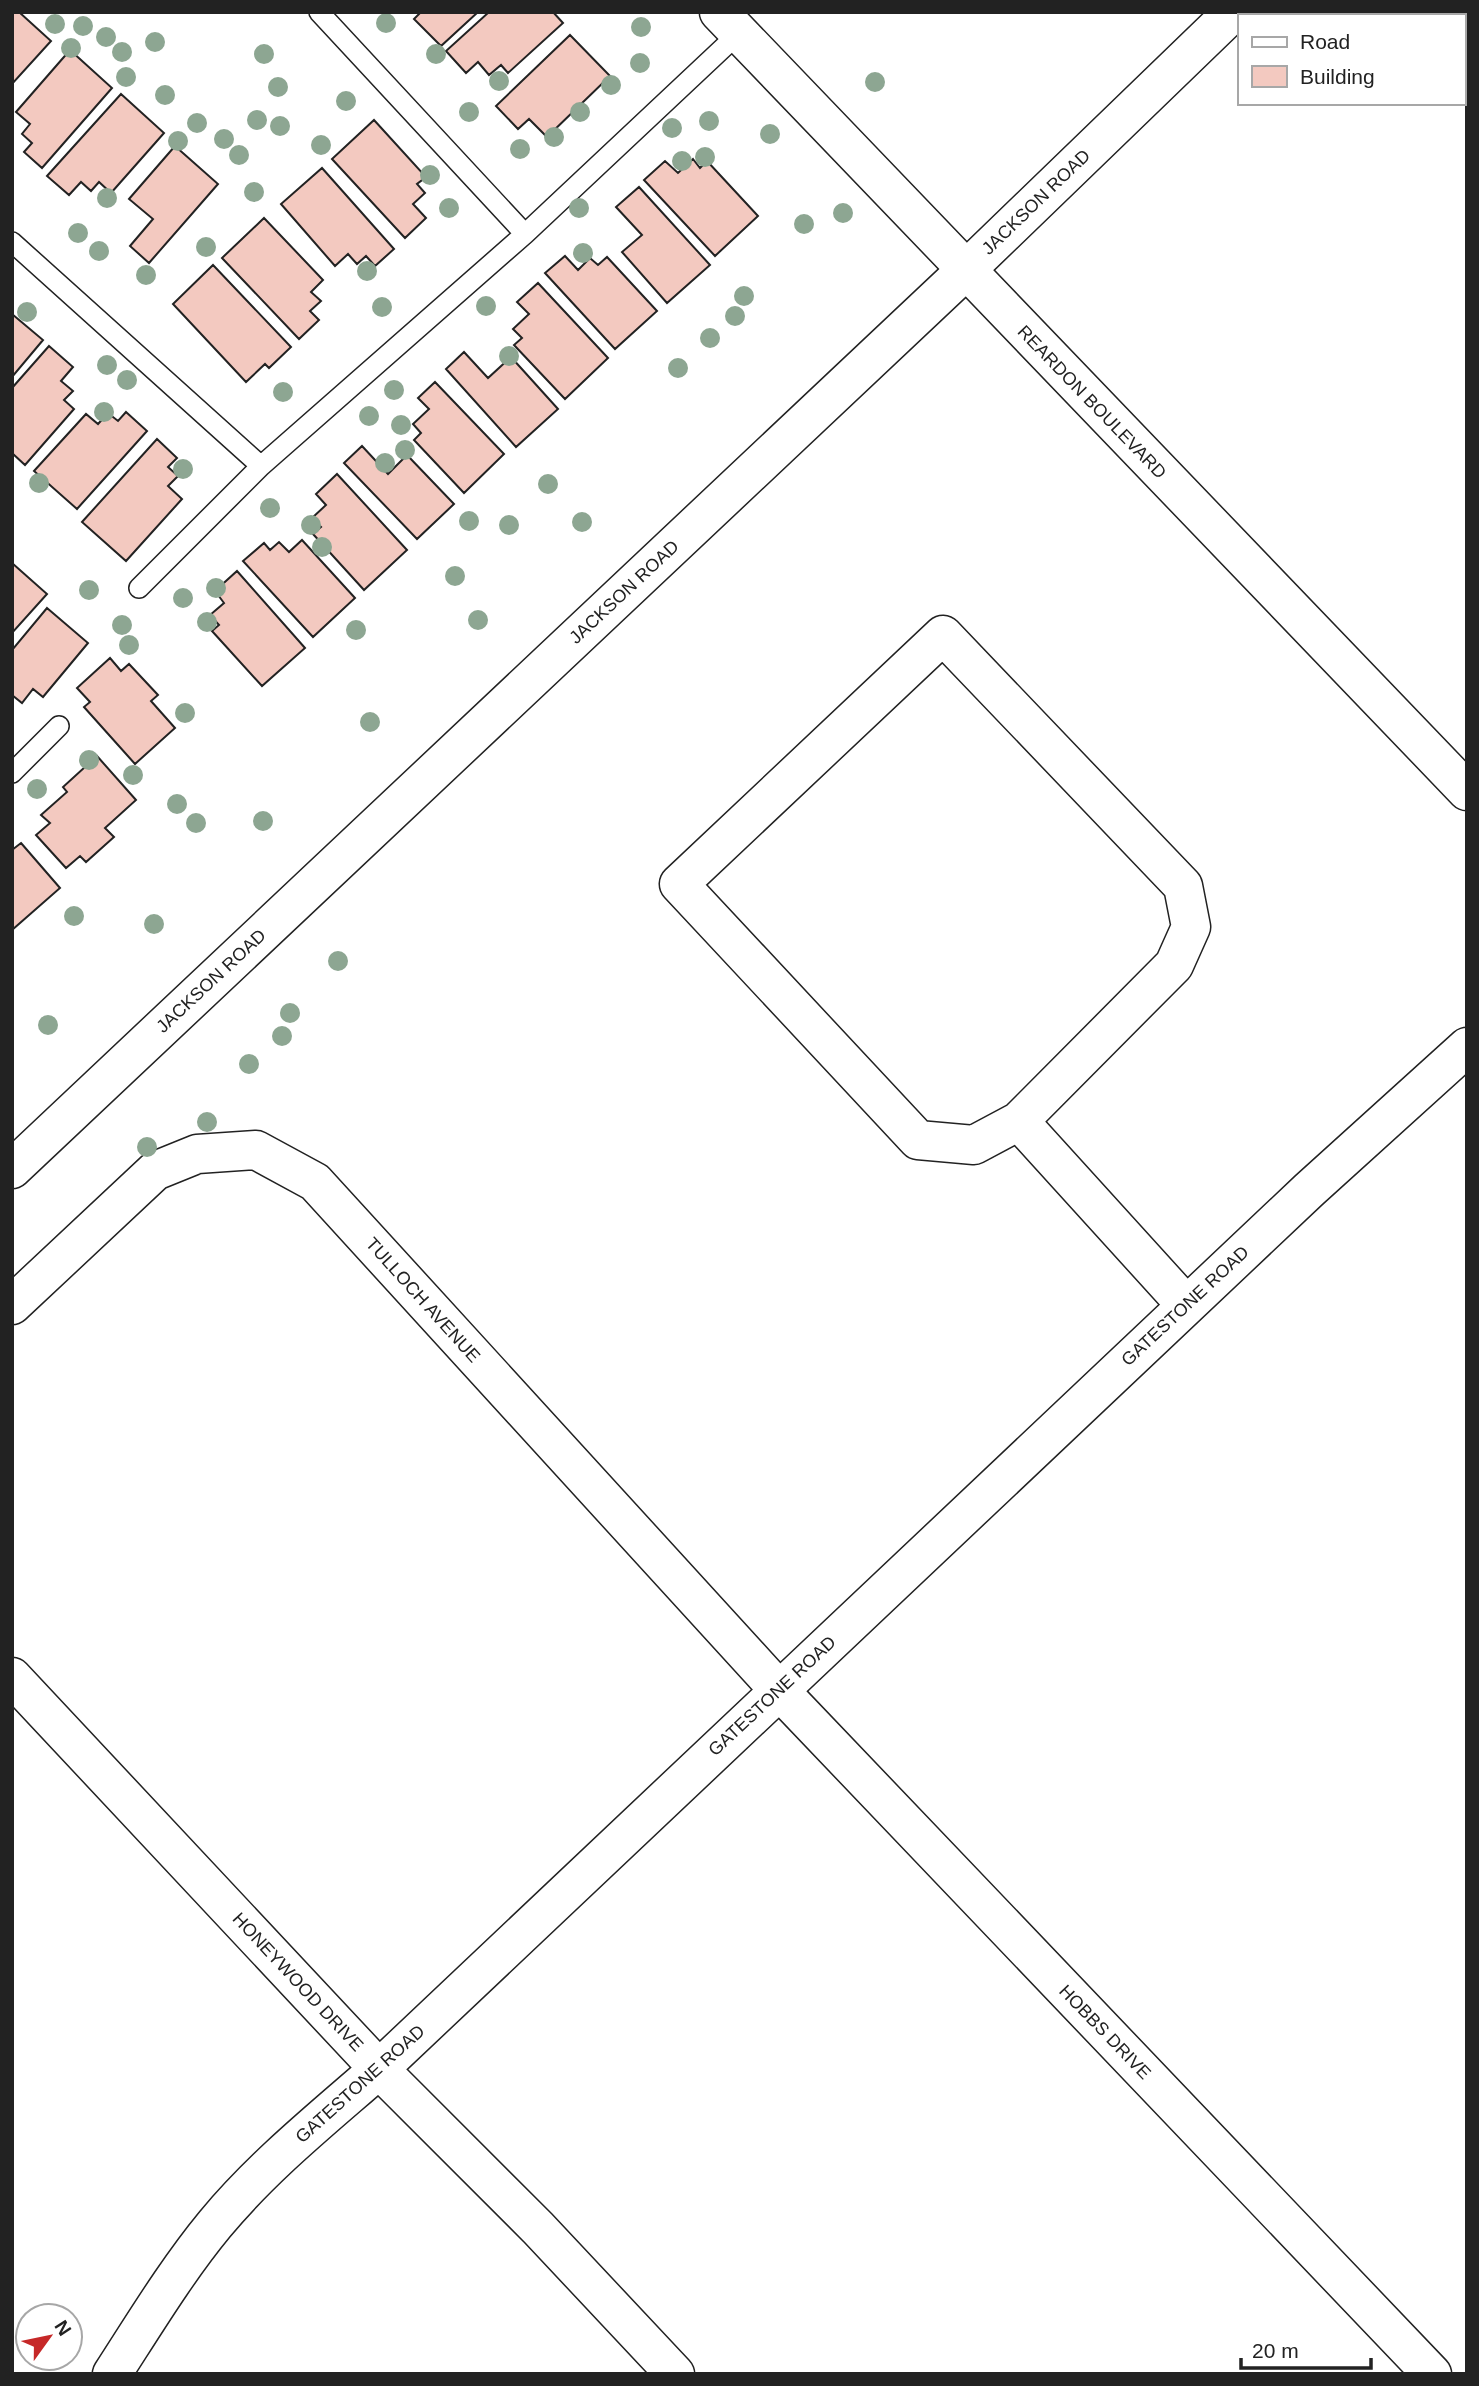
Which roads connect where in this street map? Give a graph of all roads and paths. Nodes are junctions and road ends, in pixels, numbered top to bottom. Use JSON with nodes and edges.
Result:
{"nodes":[{"id":1,"x":319,"y":12,"type":"edge"},
{"id":2,"x":1233,"y":12,"type":"edge"},
{"id":3,"x":729,"y":23,"type":"edge"},
{"id":4,"x":525,"y":234,"type":"junction"},
{"id":5,"x":12,"y":242,"type":"edge"},
{"id":6,"x":965,"y":271,"type":"junction"},
{"id":7,"x":261,"y":466,"type":"junction"},
{"id":8,"x":139,"y":588,"type":"dead end"},
{"id":9,"x":59,"y":726,"type":"dead end"},
{"id":10,"x":12,"y":773,"type":"edge"},
{"id":11,"x":1467,"y":791,"type":"edge"},
{"id":12,"x":1467,"y":1048,"type":"edge"},
{"id":13,"x":1019,"y":1121,"type":"junction"},
{"id":14,"x":12,"y":1169,"type":"edge"},
{"id":15,"x":12,"y":1305,"type":"edge"},
{"id":16,"x":1186,"y":1305,"type":"junction"},
{"id":17,"x":12,"y":1677,"type":"edge"},
{"id":18,"x":778,"y":1689,"type":"junction"},
{"id":19,"x":379,"y":2069,"type":"junction"},
{"id":20,"x":112,"y":2374,"type":"edge"},
{"id":21,"x":675,"y":2374,"type":"edge"},
{"id":22,"x":1432,"y":2374,"type":"edge"}],
"edges":[{"from":1,"to":4,"type":"lane"},
{"from":2,"to":6,"type":"street","name":"JACKSON ROAD"},
{"from":3,"to":4,"type":"lane"},
{"from":3,"to":6,"type":"street","name":"REARDON BOULEVARD"},
{"from":4,"to":7,"type":"lane"},
{"from":5,"to":7,"type":"lane"},
{"from":6,"to":11,"type":"street","name":"REARDON BOULEVARD"},
{"from":6,"to":14,"type":"street","name":"JACKSON ROAD"},
{"from":7,"to":8,"type":"lane"},
{"from":9,"to":10,"type":"lane"},
{"from":12,"to":16,"type":"street","name":"GATESTONE ROAD"},
{"from":13,"to":13,"type":"street"},
{"from":13,"to":16,"type":"street"},
{"from":15,"to":18,"type":"street","name":"TULLOCH AVENUE"},
{"from":16,"to":18,"type":"street","name":"GATESTONE ROAD"},
{"from":17,"to":19,"type":"street","name":"HONEYWOOD DRIVE"},
{"from":18,"to":19,"type":"street","name":"GATESTONE ROAD"},
{"from":18,"to":22,"type":"street","name":"HOBBS DRIVE"},
{"from":19,"to":20,"type":"street","name":"GATESTONE ROAD"},
{"from":19,"to":21,"type":"street","name":"HONEYWOOD DRIVE"}]}
